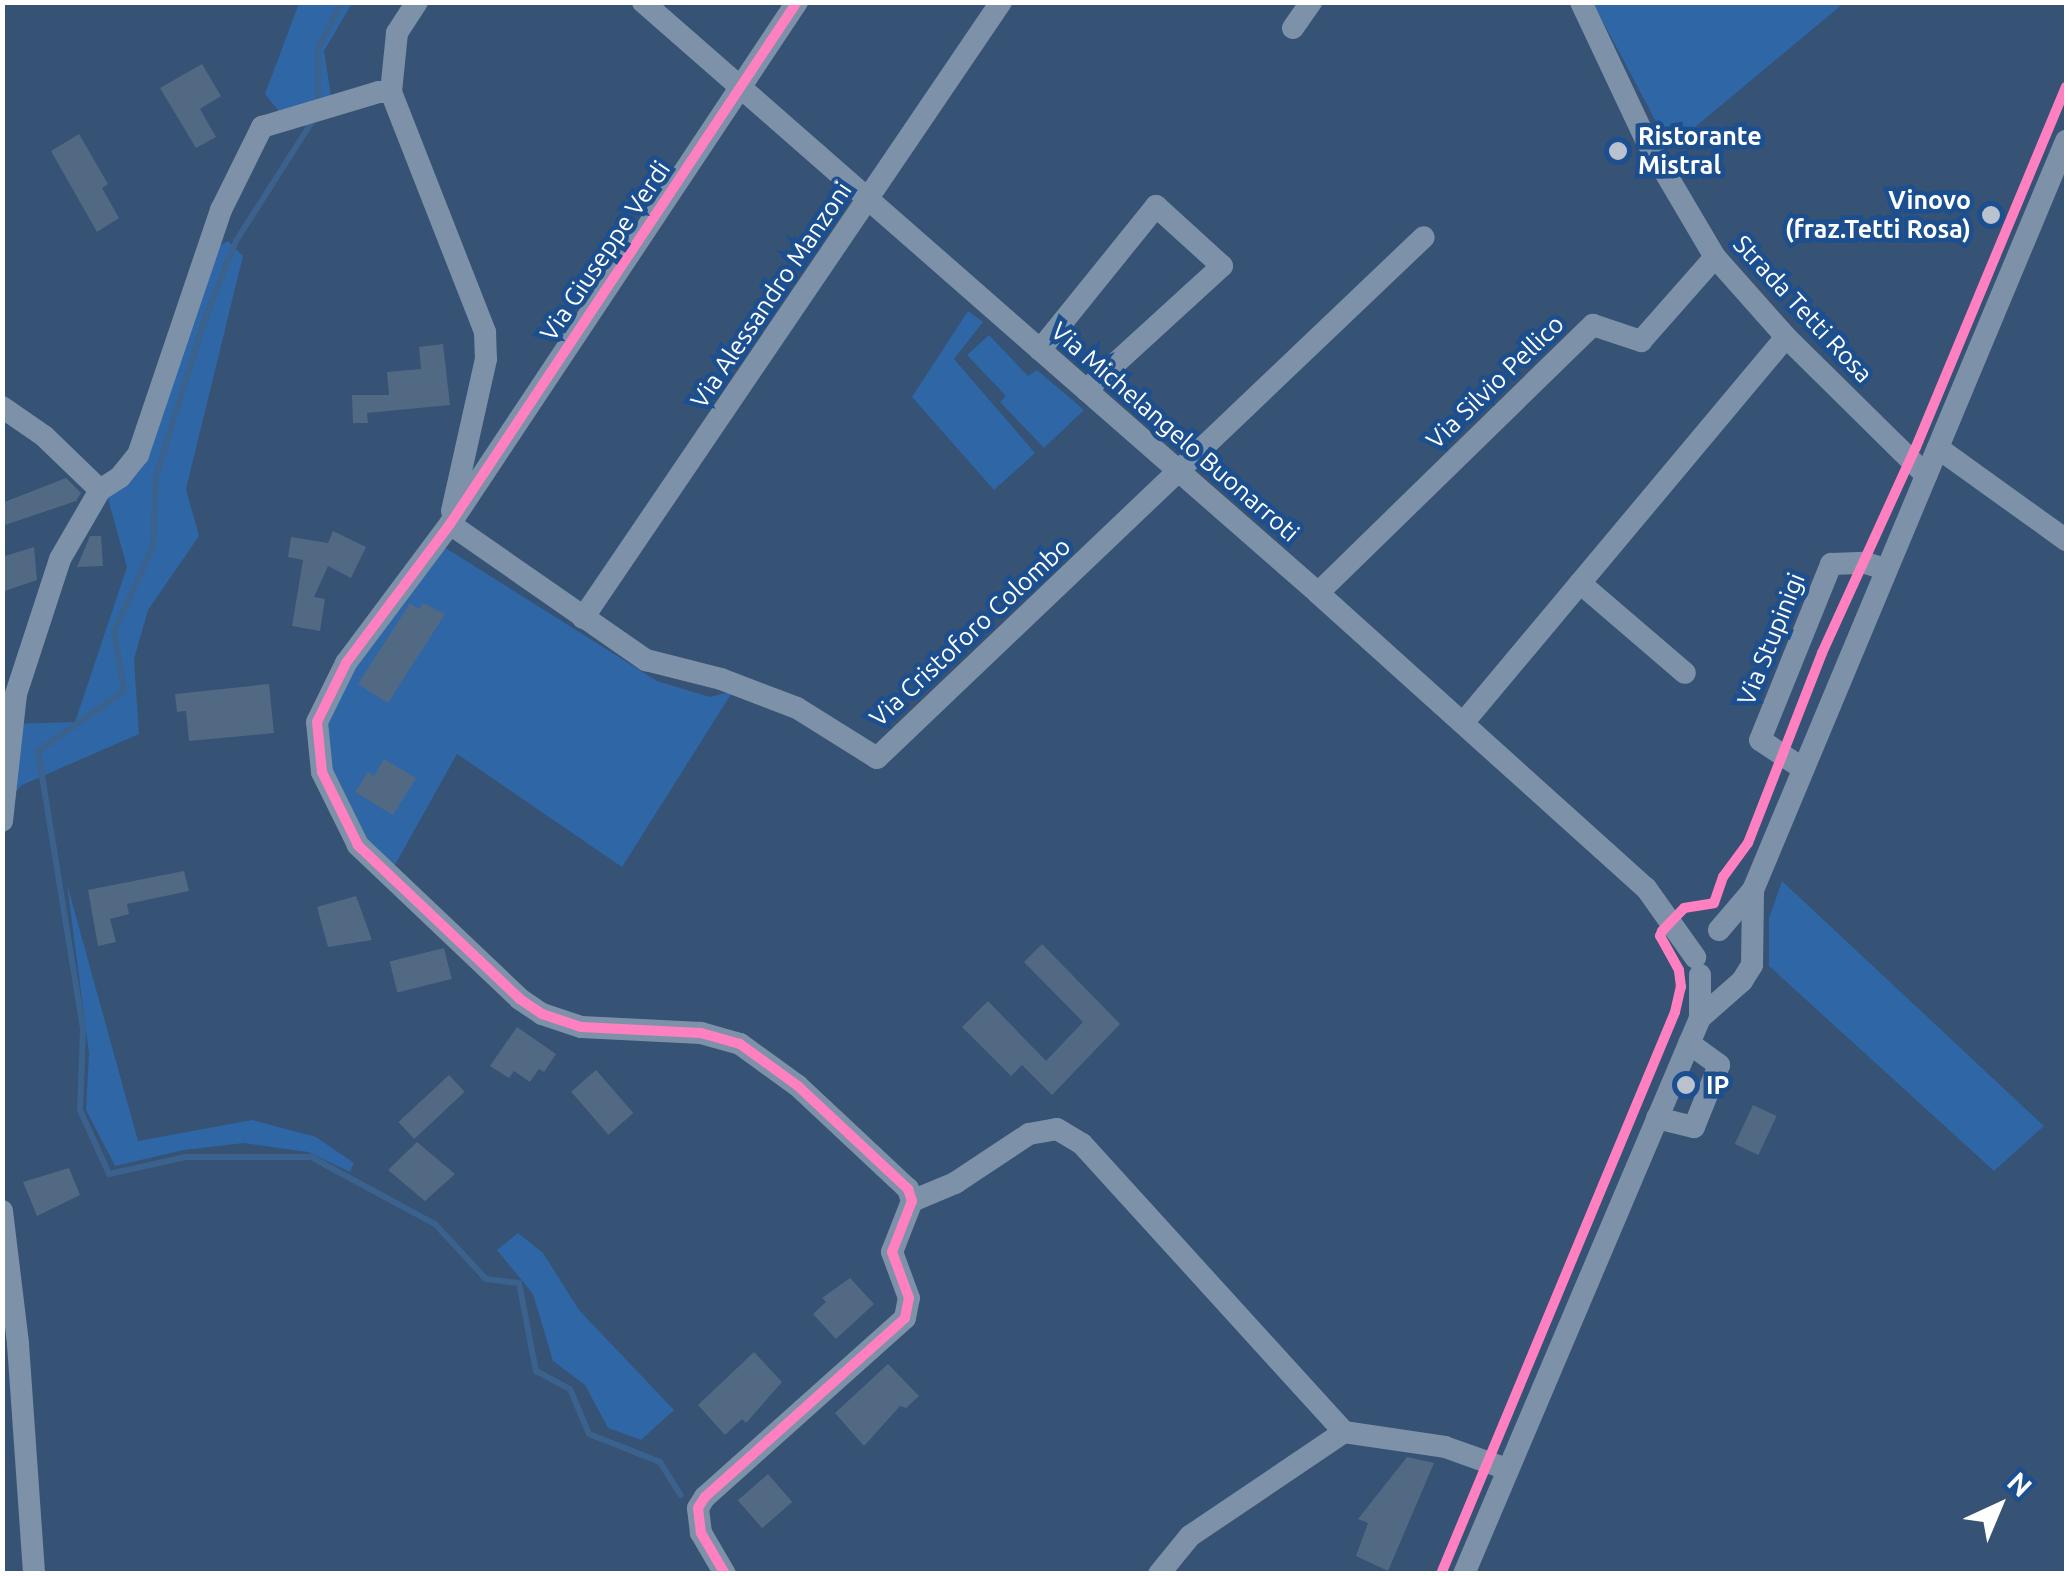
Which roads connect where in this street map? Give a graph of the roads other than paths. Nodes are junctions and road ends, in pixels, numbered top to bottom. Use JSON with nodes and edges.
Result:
{"nodes":[{"id":1,"x":417,"y":2,"type":"edge"},
{"id":2,"x":642,"y":2,"type":"edge"},
{"id":3,"x":797,"y":2,"type":"edge"},
{"id":4,"x":1002,"y":2,"type":"edge"},
{"id":5,"x":1311,"y":2,"type":"edge"},
{"id":6,"x":1581,"y":2,"type":"edge"},
{"id":7,"x":1293,"y":28,"type":"dead end"},
{"id":8,"x":739,"y":89,"type":"junction"},
{"id":9,"x":391,"y":92,"type":"junction"},
{"id":10,"x":2066,"y":141,"type":"edge"},
{"id":11,"x":868,"y":202,"type":"junction"},
{"id":12,"x":1424,"y":237,"type":"dead end"},
{"id":13,"x":1715,"y":257,"type":"junction"},
{"id":14,"x":1786,"y":338,"type":"junction"},
{"id":15,"x":1040,"y":350,"type":"junction"},
{"id":16,"x":1086,"y":390,"type":"junction"},
{"id":17,"x":2,"y":407,"type":"edge"},
{"id":18,"x":1938,"y":448,"type":"junction"},
{"id":19,"x":1180,"y":471,"type":"junction"},
{"id":20,"x":1926,"y":475,"type":"junction"},
{"id":21,"x":100,"y":490,"type":"junction"},
{"id":22,"x":450,"y":524,"type":"junction"},
{"id":23,"x":2066,"y":540,"type":"edge"},
{"id":24,"x":1886,"y":569,"type":"junction"},
{"id":25,"x":1580,"y":583,"type":"junction"},
{"id":26,"x":1318,"y":594,"type":"junction"},
{"id":27,"x":583,"y":618,"type":"junction"},
{"id":28,"x":1685,"y":673,"type":"dead end"},
{"id":29,"x":1463,"y":724,"type":"junction"},
{"id":30,"x":1802,"y":768,"type":"junction"},
{"id":31,"x":2,"y":821,"type":"edge"},
{"id":32,"x":1753,"y":890,"type":"junction"},
{"id":33,"x":1666,"y":910,"type":"junction"},
{"id":34,"x":1714,"y":932,"type":"junction"},
{"id":35,"x":1750,"y":947,"type":"junction"},
{"id":36,"x":1698,"y":966,"type":"junction"},
{"id":37,"x":1734,"y":986,"type":"junction"},
{"id":38,"x":1700,"y":1018,"type":"junction"},
{"id":39,"x":1689,"y":1043,"type":"junction"},
{"id":40,"x":1657,"y":1118,"type":"junction"},
{"id":41,"x":912,"y":1201,"type":"junction"},
{"id":42,"x":2,"y":1211,"type":"edge"},
{"id":43,"x":1344,"y":1432,"type":"junction"},
{"id":44,"x":1507,"y":1469,"type":"junction"},
{"id":45,"x":34,"y":1574,"type":"edge"},
{"id":46,"x":726,"y":1574,"type":"edge"},
{"id":47,"x":1158,"y":1574,"type":"edge"},
{"id":48,"x":1464,"y":1574,"type":"edge"}],
"edges":[{"from":1,"to":9,"type":"street"},
{"from":2,"to":8,"type":"street","name":"Via Michelangelo Buonarroti"},
{"from":3,"to":8,"type":"street","name":"Via Giuseppe Verdi"},
{"from":4,"to":11,"type":"street","name":"Via Alessandro Manzoni"},
{"from":5,"to":7,"type":"street"},
{"from":6,"to":13,"type":"street","name":"Strada Tetti Rosa"},
{"from":8,"to":11,"type":"street","name":"Via Michelangelo Buonarroti"},
{"from":8,"to":22,"type":"street","name":"Via Giuseppe Verdi"},
{"from":9,"to":21,"type":"street"},
{"from":9,"to":22,"type":"street"},
{"from":10,"to":18,"type":"street"},
{"from":11,"to":15,"type":"street","name":"Via Michelangelo Buonarroti"},
{"from":11,"to":27,"type":"street","name":"Via Alessandro Manzoni"},
{"from":12,"to":19,"type":"street","name":"Via Cristoforo Colombo"},
{"from":13,"to":14,"type":"street","name":"Strada Tetti Rosa"},
{"from":13,"to":26,"type":"street","name":"Via Silvio Pellico"},
{"from":14,"to":20,"type":"street","name":"Strada Tetti Rosa"},
{"from":14,"to":25,"type":"street"},
{"from":15,"to":16,"type":"street","name":"Via Michelangelo Buonarroti"},
{"from":15,"to":16,"type":"street"},
{"from":16,"to":19,"type":"street","name":"Via Michelangelo Buonarroti"},
{"from":17,"to":21,"type":"street"},
{"from":18,"to":20,"type":"street"},
{"from":18,"to":23,"type":"street"},
{"from":19,"to":26,"type":"street","name":"Via Michelangelo Buonarroti"},
{"from":19,"to":27,"type":"street","name":"Via Cristoforo Colombo"},
{"from":20,"to":24,"type":"street"},
{"from":21,"to":31,"type":"street"},
{"from":22,"to":27,"type":"street","name":"Via Cristoforo Colombo"},
{"from":22,"to":41,"type":"street"},
{"from":24,"to":30,"type":"street"},
{"from":24,"to":30,"type":"street","name":"Via Stupinigi"},
{"from":25,"to":28,"type":"street"},
{"from":25,"to":29,"type":"street"},
{"from":26,"to":29,"type":"street","name":"Via Michelangelo Buonarroti"},
{"from":29,"to":33,"type":"street","name":"Via Michelangelo Buonarroti"},
{"from":30,"to":32,"type":"street"},
{"from":32,"to":34,"type":"street"},
{"from":32,"to":35,"type":"street"},
{"from":33,"to":34,"type":"street","name":"Via Michelangelo Buonarroti"},
{"from":33,"to":36,"type":"street","name":"Via Michelangelo Buonarroti"},
{"from":34,"to":35,"type":"street"},
{"from":34,"to":36,"type":"street"},
{"from":35,"to":37,"type":"street"},
{"from":36,"to":37,"type":"street"},
{"from":36,"to":38,"type":"street"},
{"from":37,"to":38,"type":"street"},
{"from":38,"to":39,"type":"street"},
{"from":39,"to":40,"type":"street"},
{"from":39,"to":40,"type":"street"},
{"from":40,"to":44,"type":"street"},
{"from":41,"to":43,"type":"street"},
{"from":41,"to":46,"type":"street"},
{"from":42,"to":45,"type":"street"},
{"from":43,"to":44,"type":"street"},
{"from":43,"to":47,"type":"street"},
{"from":44,"to":48,"type":"street"}]}
